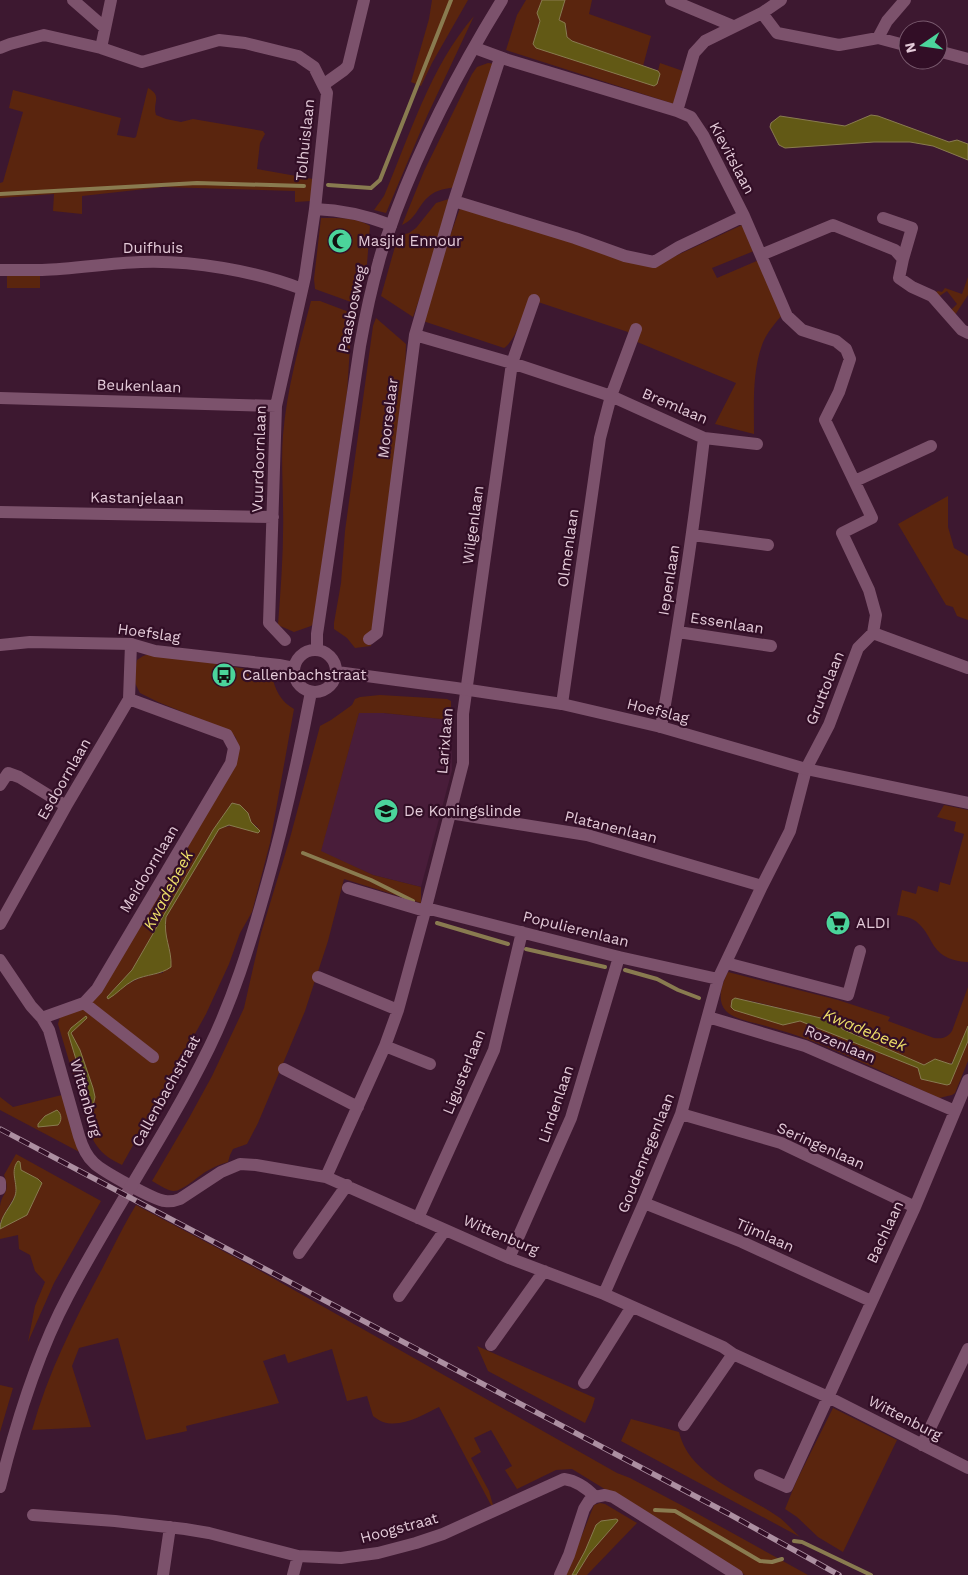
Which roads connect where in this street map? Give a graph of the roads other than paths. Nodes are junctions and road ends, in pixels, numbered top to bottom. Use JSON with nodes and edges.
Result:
{"nodes":[{"id":1,"x":73,"y":0,"type":"edge"},
{"id":2,"x":111,"y":0,"type":"edge"},
{"id":3,"x":364,"y":0,"type":"edge"},
{"id":4,"x":502,"y":0,"type":"edge"},
{"id":5,"x":671,"y":0,"type":"edge"},
{"id":6,"x":781,"y":0,"type":"edge"},
{"id":7,"x":905,"y":0,"type":"edge"},
{"id":8,"x":762,"y":13,"type":"junction"},
{"id":9,"x":733,"y":26,"type":"junction"},
{"id":10,"x":105,"y":28,"type":"junction"},
{"id":11,"x":878,"y":38,"type":"junction"},
{"id":12,"x":898,"y":43,"type":"edge"},
{"id":13,"x":0,"y":48,"type":"edge"},
{"id":14,"x":101,"y":48,"type":"junction"},
{"id":15,"x":475,"y":48,"type":"junction"},
{"id":16,"x":948,"y":54,"type":"edge"},
{"id":17,"x":500,"y":58,"type":"junction"},
{"id":18,"x":968,"y":60,"type":"edge"},
{"id":19,"x":323,"y":86,"type":"junction"},
{"id":20,"x":677,"y":111,"type":"junction"},
{"id":21,"x":454,"y":201,"type":"junction"},
{"id":22,"x":315,"y":209,"type":"junction"},
{"id":23,"x":744,"y":216,"type":"junction"},
{"id":24,"x":883,"y":218,"type":"dead end"},
{"id":25,"x":391,"y":225,"type":"junction"},
{"id":26,"x":761,"y":255,"type":"junction"},
{"id":27,"x":903,"y":259,"type":"junction"},
{"id":28,"x":0,"y":270,"type":"edge"},
{"id":29,"x":304,"y":283,"type":"junction"},
{"id":30,"x":534,"y":300,"type":"dead end"},
{"id":31,"x":636,"y":329,"type":"dead end"},
{"id":32,"x":968,"y":333,"type":"edge"},
{"id":33,"x":415,"y":335,"type":"junction"},
{"id":34,"x":512,"y":363,"type":"junction"},
{"id":35,"x":611,"y":396,"type":"junction"},
{"id":36,"x":0,"y":398,"type":"edge"},
{"id":37,"x":276,"y":406,"type":"junction"},
{"id":38,"x":704,"y":438,"type":"junction"},
{"id":39,"x":757,"y":444,"type":"dead end"},
{"id":40,"x":931,"y":446,"type":"dead end"},
{"id":41,"x":854,"y":481,"type":"junction"},
{"id":42,"x":0,"y":512,"type":"edge"},
{"id":43,"x":273,"y":517,"type":"junction"},
{"id":44,"x":693,"y":536,"type":"junction"},
{"id":45,"x":768,"y":545,"type":"dead end"},
{"id":46,"x":678,"y":632,"type":"junction"},
{"id":47,"x":873,"y":633,"type":"junction"},
{"id":48,"x":369,"y":639,"type":"dead end"},
{"id":49,"x":285,"y":640,"type":"dead end"},
{"id":50,"x":131,"y":644,"type":"junction"},
{"id":51,"x":0,"y":645,"type":"edge"},
{"id":52,"x":771,"y":646,"type":"dead end"},
{"id":53,"x":317,"y":650,"type":"junction"},
{"id":54,"x":294,"y":668,"type":"junction"},
{"id":55,"x":968,"y":668,"type":"edge"},
{"id":56,"x":336,"y":672,"type":"junction"},
{"id":57,"x":467,"y":690,"type":"junction"},
{"id":58,"x":311,"y":692,"type":"junction"},
{"id":59,"x":129,"y":700,"type":"junction"},
{"id":60,"x":562,"y":704,"type":"junction"},
{"id":61,"x":661,"y":727,"type":"junction"},
{"id":62,"x":806,"y":769,"type":"junction"},
{"id":63,"x":0,"y":785,"type":"edge"},
{"id":64,"x":968,"y":803,"type":"edge"},
{"id":65,"x":66,"y":806,"type":"junction"},
{"id":66,"x":450,"y":813,"type":"junction"},
{"id":67,"x":762,"y":886,"type":"junction"},
{"id":68,"x":348,"y":888,"type":"dead end"},
{"id":69,"x":426,"y":910,"type":"junction"},
{"id":70,"x":0,"y":924,"type":"edge"},
{"id":71,"x":522,"y":932,"type":"junction"},
{"id":72,"x":860,"y":950,"type":"dead end"},
{"id":73,"x":619,"y":957,"type":"junction"},
{"id":74,"x":0,"y":960,"type":"edge"},
{"id":75,"x":726,"y":963,"type":"junction"},
{"id":76,"x":318,"y":977,"type":"dead end"},
{"id":77,"x":718,"y":979,"type":"junction"},
{"id":78,"x":84,"y":1003,"type":"junction"},
{"id":79,"x":398,"y":1010,"type":"junction"},
{"id":80,"x":708,"y":1017,"type":"junction"},
{"id":81,"x":42,"y":1018,"type":"junction"},
{"id":82,"x":385,"y":1046,"type":"junction"},
{"id":83,"x":153,"y":1057,"type":"dead end"},
{"id":84,"x":430,"y":1064,"type":"dead end"},
{"id":85,"x":284,"y":1069,"type":"dead end"},
{"id":86,"x":968,"y":1080,"type":"edge"},
{"id":87,"x":358,"y":1107,"type":"junction"},
{"id":88,"x":955,"y":1111,"type":"junction"},
{"id":89,"x":681,"y":1114,"type":"junction"},
{"id":90,"x":326,"y":1176,"type":"junction"},
{"id":91,"x":0,"y":1182,"type":"edge"},
{"id":92,"x":347,"y":1185,"type":"junction"},
{"id":93,"x":0,"y":1189,"type":"edge"},
{"id":94,"x":644,"y":1203,"type":"junction"},
{"id":95,"x":915,"y":1208,"type":"junction"},
{"id":96,"x":418,"y":1218,"type":"junction"},
{"id":97,"x":445,"y":1230,"type":"junction"},
{"id":98,"x":299,"y":1253,"type":"dead end"},
{"id":99,"x":510,"y":1258,"type":"junction"},
{"id":100,"x":544,"y":1271,"type":"junction"},
{"id":101,"x":604,"y":1294,"type":"junction"},
{"id":102,"x":399,"y":1296,"type":"dead end"},
{"id":103,"x":871,"y":1301,"type":"junction"},
{"id":104,"x":631,"y":1308,"type":"junction"},
{"id":105,"x":491,"y":1345,"type":"dead end"},
{"id":106,"x":968,"y":1349,"type":"edge"},
{"id":107,"x":733,"y":1354,"type":"junction"},
{"id":108,"x":584,"y":1383,"type":"dead end"},
{"id":109,"x":828,"y":1397,"type":"junction"},
{"id":110,"x":684,"y":1425,"type":"dead end"},
{"id":111,"x":922,"y":1445,"type":"junction"},
{"id":112,"x":968,"y":1468,"type":"edge"},
{"id":113,"x":760,"y":1476,"type":"dead end"},
{"id":114,"x":0,"y":1487,"type":"edge"},
{"id":115,"x":595,"y":1497,"type":"junction"},
{"id":116,"x":33,"y":1515,"type":"dead end"},
{"id":117,"x":170,"y":1527,"type":"junction"},
{"id":118,"x":298,"y":1556,"type":"junction"},
{"id":119,"x":163,"y":1575,"type":"edge"},
{"id":120,"x":293,"y":1575,"type":"edge"},
{"id":121,"x":560,"y":1575,"type":"edge"},
{"id":122,"x":738,"y":1575,"type":"edge"}],
"edges":[{"from":1,"to":10,"type":"street"},
{"from":2,"to":10,"type":"street"},
{"from":3,"to":19,"type":"street"},
{"from":4,"to":15,"type":"street","name":"Paasbosweg"},
{"from":5,"to":9,"type":"street"},
{"from":6,"to":8,"type":"street"},
{"from":7,"to":11,"type":"street"},
{"from":8,"to":9,"type":"street"},
{"from":8,"to":11,"type":"street"},
{"from":9,"to":20,"type":"street"},
{"from":10,"to":14,"type":"street"},
{"from":11,"to":12,"type":"street"},
{"from":13,"to":14,"type":"street","name":"Tolhuislaan"},
{"from":14,"to":19,"type":"street","name":"Tolhuislaan"},
{"from":15,"to":17,"type":"street","name":"Kievitslaan"},
{"from":15,"to":25,"type":"street","name":"Paasbosweg"},
{"from":16,"to":18,"type":"street"},
{"from":17,"to":20,"type":"street","name":"Kievitslaan"},
{"from":17,"to":21,"type":"street","name":"Moorselaar"},
{"from":19,"to":22,"type":"street","name":"Tolhuislaan"},
{"from":20,"to":23,"type":"street","name":"Kievitslaan"},
{"from":21,"to":23,"type":"street"},
{"from":21,"to":33,"type":"street","name":"Moorselaar"},
{"from":22,"to":25,"type":"street"},
{"from":22,"to":29,"type":"street","name":"Tolhuislaan"},
{"from":23,"to":26,"type":"street","name":"Kievitslaan"},
{"from":24,"to":27,"type":"street"},
{"from":25,"to":53,"type":"street","name":"Paasbosweg"},
{"from":26,"to":27,"type":"street"},
{"from":26,"to":41,"type":"street","name":"Kievitslaan"},
{"from":27,"to":32,"type":"street"},
{"from":28,"to":29,"type":"street","name":"Duifhuis"},
{"from":29,"to":37,"type":"street","name":"Vuurdoornlaan"},
{"from":30,"to":34,"type":"street"},
{"from":31,"to":35,"type":"street"},
{"from":33,"to":34,"type":"street","name":"Bremlaan"},
{"from":33,"to":48,"type":"street","name":"Moorselaar"},
{"from":34,"to":35,"type":"street","name":"Bremlaan"},
{"from":34,"to":57,"type":"street","name":"Wilgenlaan"},
{"from":35,"to":38,"type":"street","name":"Bremlaan"},
{"from":35,"to":60,"type":"street","name":"Olmenlaan"},
{"from":36,"to":37,"type":"street","name":"Beukenlaan"},
{"from":37,"to":43,"type":"street","name":"Vuurdoornlaan"},
{"from":38,"to":39,"type":"street","name":"Bremlaan"},
{"from":38,"to":44,"type":"street","name":"Iepenlaan"},
{"from":40,"to":41,"type":"street"},
{"from":41,"to":47,"type":"street"},
{"from":42,"to":43,"type":"street","name":"Kastanjelaan"},
{"from":43,"to":49,"type":"street","name":"Vuurdoornlaan"},
{"from":44,"to":45,"type":"street"},
{"from":44,"to":46,"type":"street","name":"Iepenlaan"},
{"from":46,"to":52,"type":"street","name":"Essenlaan"},
{"from":46,"to":61,"type":"street","name":"Iepenlaan"},
{"from":47,"to":55,"type":"street"},
{"from":47,"to":62,"type":"street","name":"Gruttolaan"},
{"from":50,"to":51,"type":"street","name":"Hoefslag"},
{"from":50,"to":54,"type":"street","name":"Hoefslag"},
{"from":50,"to":59,"type":"street","name":"Esdoornlaan"},
{"from":53,"to":54,"type":"street"},
{"from":53,"to":56,"type":"street"},
{"from":54,"to":58,"type":"street"},
{"from":56,"to":57,"type":"street","name":"Hoefslag"},
{"from":56,"to":58,"type":"street"},
{"from":57,"to":60,"type":"street","name":"Hoefslag"},
{"from":57,"to":66,"type":"street","name":"Larixlaan"},
{"from":58,"to":114,"type":"street","name":"Callenbachstraat"},
{"from":59,"to":65,"type":"street","name":"Esdoornlaan"},
{"from":59,"to":78,"type":"street","name":"Meidoornlaan"},
{"from":60,"to":61,"type":"street","name":"Hoefslag"},
{"from":61,"to":62,"type":"street","name":"Hoefslag"},
{"from":62,"to":64,"type":"street","name":"Hoefslag"},
{"from":62,"to":67,"type":"street","name":"Goudenregenlaan"},
{"from":63,"to":65,"type":"street"},
{"from":65,"to":70,"type":"street","name":"Esdoornlaan"},
{"from":66,"to":67,"type":"street","name":"Platanenlaan"},
{"from":66,"to":69,"type":"street","name":"Larixlaan"},
{"from":67,"to":75,"type":"street","name":"Goudenregenlaan"},
{"from":68,"to":69,"type":"street"},
{"from":69,"to":71,"type":"street","name":"Populierenlaan"},
{"from":69,"to":79,"type":"street","name":"Larixlaan"},
{"from":71,"to":73,"type":"street","name":"Populierenlaan"},
{"from":71,"to":96,"type":"street","name":"Ligusterlaan"},
{"from":72,"to":75,"type":"street"},
{"from":73,"to":77,"type":"street","name":"Populierenlaan"},
{"from":73,"to":99,"type":"street","name":"Lindenlaan"},
{"from":74,"to":81,"type":"street","name":"Wittenburg"},
{"from":75,"to":77,"type":"street","name":"Goudenregenlaan"},
{"from":76,"to":79,"type":"street"},
{"from":77,"to":80,"type":"street","name":"Goudenregenlaan"},
{"from":78,"to":81,"type":"street"},
{"from":78,"to":83,"type":"street"},
{"from":79,"to":82,"type":"street","name":"Larixlaan"},
{"from":80,"to":88,"type":"street","name":"Rozenlaan"},
{"from":80,"to":89,"type":"street","name":"Goudenregenlaan"},
{"from":81,"to":90,"type":"street","name":"Wittenburg"},
{"from":82,"to":84,"type":"street"},
{"from":82,"to":87,"type":"street","name":"Larixlaan"},
{"from":85,"to":87,"type":"street"},
{"from":86,"to":88,"type":"street","name":"Bachlaan"},
{"from":87,"to":90,"type":"street","name":"Larixlaan"},
{"from":88,"to":95,"type":"street","name":"Bachlaan"},
{"from":89,"to":94,"type":"street","name":"Goudenregenlaan"},
{"from":89,"to":95,"type":"street","name":"Seringenlaan"},
{"from":90,"to":92,"type":"street","name":"Wittenburg"},
{"from":91,"to":93,"type":"street"},
{"from":92,"to":96,"type":"street","name":"Wittenburg"},
{"from":92,"to":98,"type":"street"},
{"from":94,"to":101,"type":"street","name":"Goudenregenlaan"},
{"from":94,"to":103,"type":"street","name":"Tijmlaan"},
{"from":95,"to":103,"type":"street","name":"Bachlaan"},
{"from":96,"to":97,"type":"street","name":"Wittenburg"},
{"from":97,"to":99,"type":"street","name":"Wittenburg"},
{"from":97,"to":102,"type":"street","name":"Wittenburg"},
{"from":99,"to":100,"type":"street","name":"Wittenburg"},
{"from":100,"to":101,"type":"street","name":"Wittenburg"},
{"from":100,"to":105,"type":"street","name":"Wittenburg"},
{"from":101,"to":104,"type":"street","name":"Wittenburg"},
{"from":103,"to":109,"type":"street","name":"Bachlaan"},
{"from":104,"to":107,"type":"street","name":"Wittenburg"},
{"from":104,"to":108,"type":"street"},
{"from":106,"to":111,"type":"street"},
{"from":107,"to":109,"type":"street","name":"Wittenburg"},
{"from":107,"to":110,"type":"street"},
{"from":109,"to":111,"type":"street","name":"Wittenburg"},
{"from":109,"to":113,"type":"street"},
{"from":111,"to":112,"type":"street","name":"Wittenburg"},
{"from":115,"to":118,"type":"street","name":"Hoogstraat"},
{"from":115,"to":121,"type":"street"},
{"from":115,"to":122,"type":"street","name":"Hoogstraat"},
{"from":116,"to":117,"type":"street","name":"Hoogstraat"},
{"from":117,"to":118,"type":"street","name":"Hoogstraat"},
{"from":117,"to":119,"type":"street"},
{"from":118,"to":120,"type":"street"}]}
